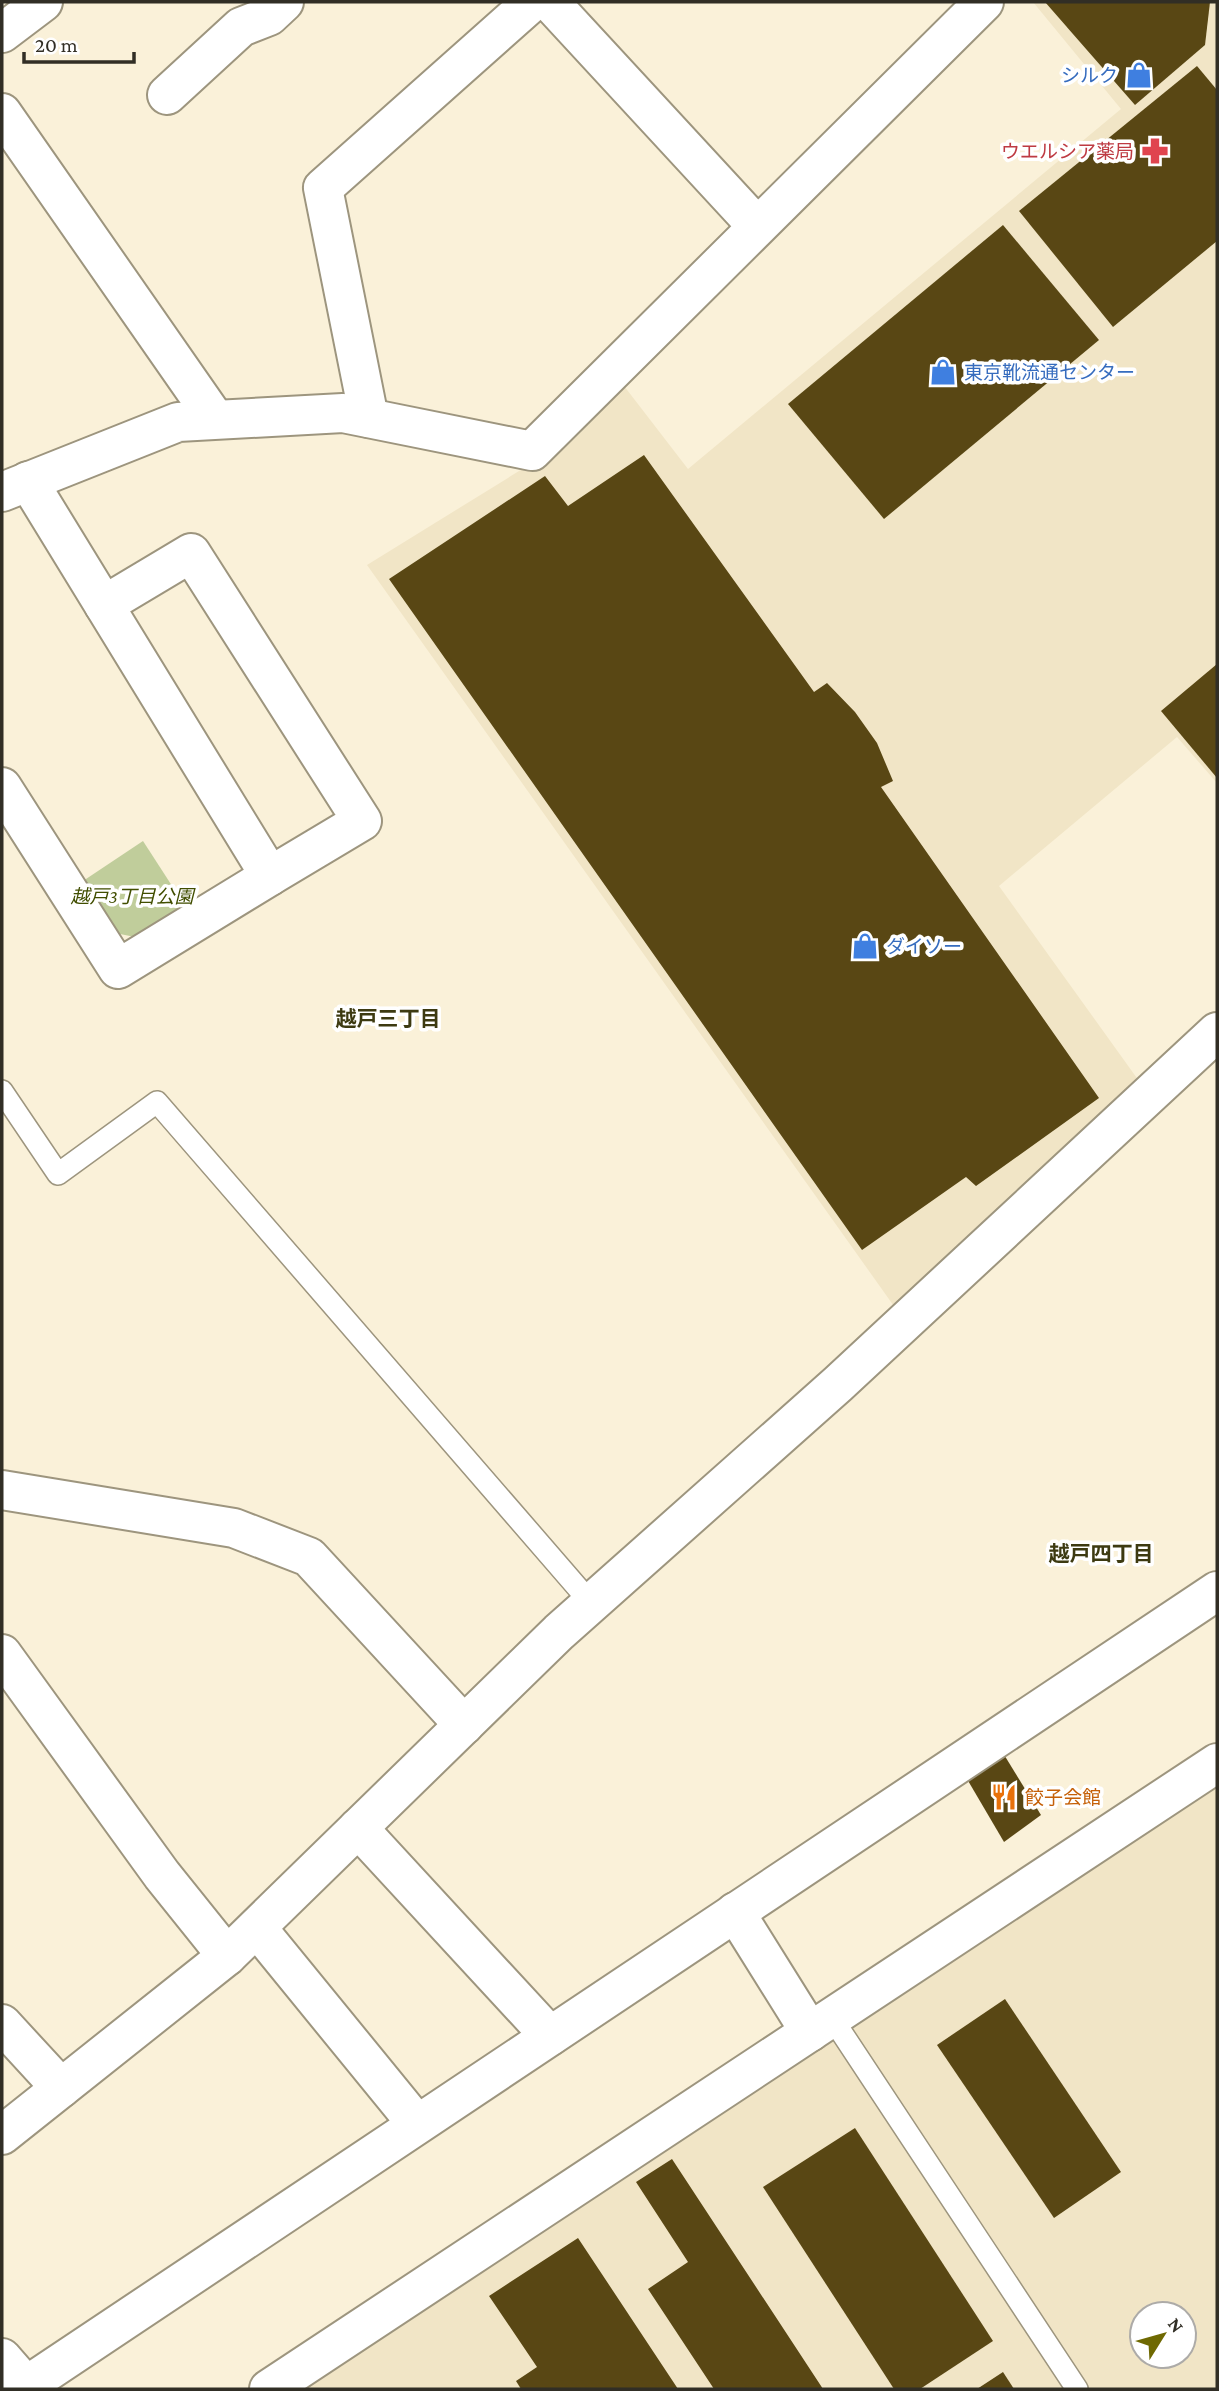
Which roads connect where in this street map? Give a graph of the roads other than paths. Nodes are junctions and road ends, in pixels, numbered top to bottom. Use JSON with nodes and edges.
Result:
{"nodes":[{"id":1,"x":284,"y":2,"type":"edge"},
{"id":2,"x":532,"y":2,"type":"edge"},
{"id":3,"x":550,"y":2,"type":"edge"},
{"id":4,"x":984,"y":2,"type":"edge"},
{"id":5,"x":37,"y":4,"type":"edge"},
{"id":6,"x":2,"y":33,"type":"edge"},
{"id":7,"x":167,"y":95,"type":"dead end"},
{"id":8,"x":2,"y":113,"type":"edge"},
{"id":9,"x":756,"y":226,"type":"junction"},
{"id":10,"x":369,"y":418,"type":"junction"},
{"id":11,"x":215,"y":419,"type":"junction"},
{"id":12,"x":15,"y":487,"type":"edge"},
{"id":13,"x":104,"y":605,"type":"junction"},
{"id":14,"x":2,"y":787,"type":"edge"},
{"id":15,"x":270,"y":876,"type":"junction"},
{"id":16,"x":1217,"y":1032,"type":"edge"},
{"id":17,"x":2,"y":1091,"type":"edge"},
{"id":18,"x":2,"y":1490,"type":"edge"},
{"id":19,"x":1217,"y":1591,"type":"edge"},
{"id":20,"x":590,"y":1604,"type":"junction"},
{"id":21,"x":2,"y":1654,"type":"edge"},
{"id":22,"x":464,"y":1725,"type":"junction"},
{"id":23,"x":1217,"y":1763,"type":"edge"},
{"id":24,"x":358,"y":1828,"type":"junction"},
{"id":25,"x":735,"y":1912,"type":"junction"},
{"id":26,"x":257,"y":1927,"type":"junction"},
{"id":27,"x":227,"y":1956,"type":"junction"},
{"id":28,"x":2,"y":2024,"type":"edge"},
{"id":29,"x":821,"y":2025,"type":"junction"},
{"id":30,"x":550,"y":2036,"type":"junction"},
{"id":31,"x":61,"y":2088,"type":"junction"},
{"id":32,"x":417,"y":2124,"type":"junction"},
{"id":33,"x":2,"y":2135,"type":"edge"},
{"id":34,"x":19,"y":2381,"type":"edge"},
{"id":35,"x":269,"y":2389,"type":"edge"},
{"id":36,"x":1077,"y":2389,"type":"edge"}],
"edges":[{"from":1,"to":7,"type":"street"},
{"from":2,"to":10,"type":"street"},
{"from":3,"to":9,"type":"street"},
{"from":4,"to":9,"type":"street"},
{"from":5,"to":6,"type":"street"},
{"from":8,"to":11,"type":"street"},
{"from":9,"to":10,"type":"street"},
{"from":10,"to":11,"type":"street"},
{"from":11,"to":12,"type":"street"},
{"from":12,"to":13,"type":"street"},
{"from":13,"to":15,"type":"street"},
{"from":13,"to":15,"type":"street"},
{"from":14,"to":15,"type":"street"},
{"from":16,"to":20,"type":"street"},
{"from":17,"to":20,"type":"lane"},
{"from":18,"to":22,"type":"street"},
{"from":19,"to":25,"type":"street"},
{"from":20,"to":22,"type":"street"},
{"from":21,"to":27,"type":"street"},
{"from":22,"to":24,"type":"street"},
{"from":23,"to":29,"type":"street"},
{"from":24,"to":26,"type":"street"},
{"from":24,"to":30,"type":"street"},
{"from":25,"to":29,"type":"street"},
{"from":25,"to":30,"type":"street"},
{"from":26,"to":27,"type":"street"},
{"from":26,"to":32,"type":"street"},
{"from":27,"to":31,"type":"street"},
{"from":28,"to":31,"type":"street"},
{"from":29,"to":35,"type":"street"},
{"from":29,"to":36,"type":"lane"},
{"from":30,"to":32,"type":"street"},
{"from":31,"to":33,"type":"street"},
{"from":32,"to":34,"type":"street"}]}
